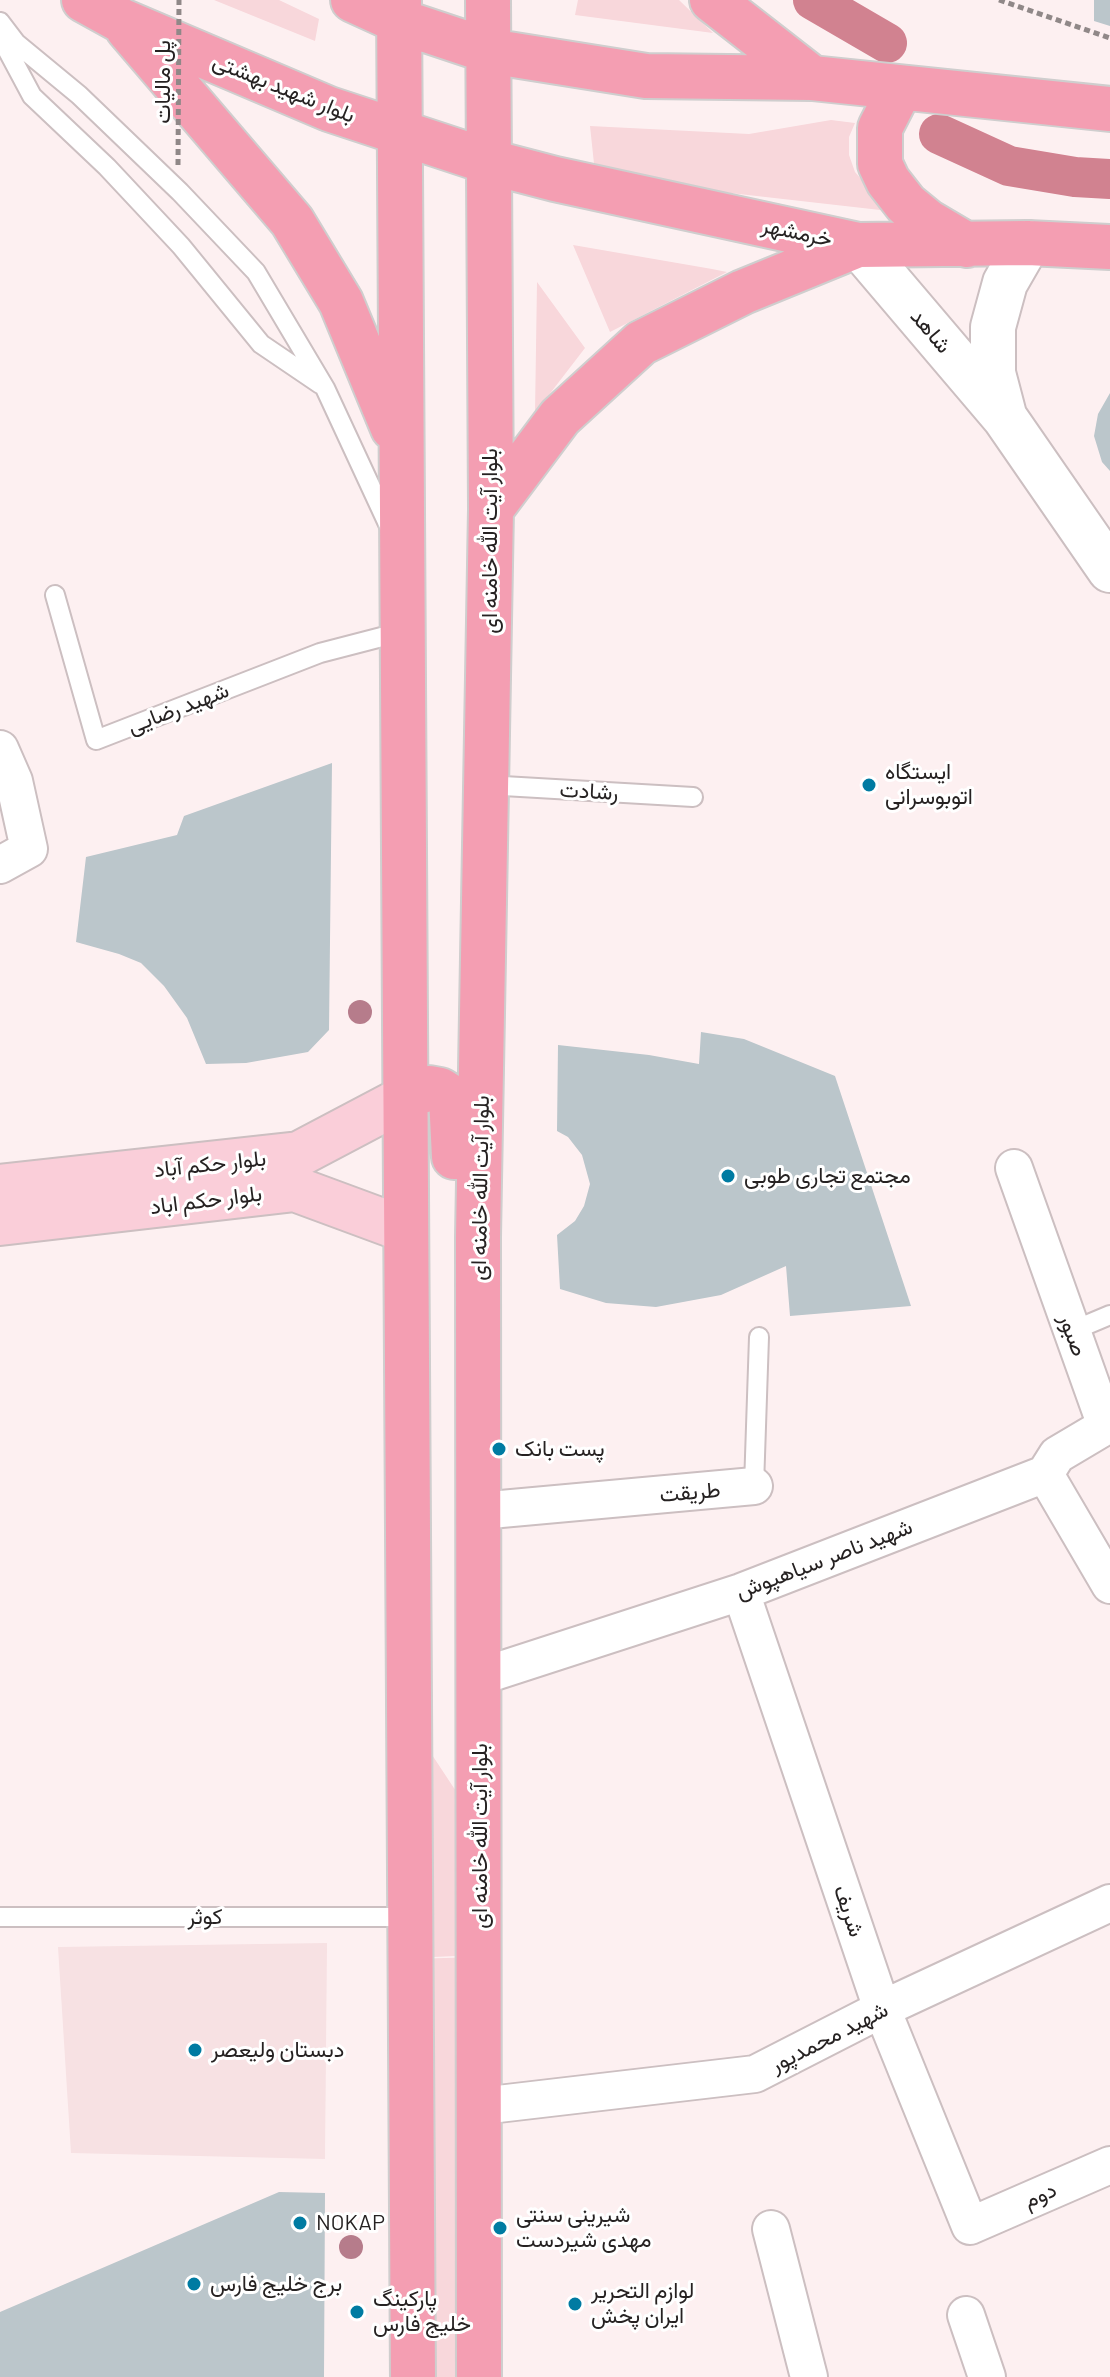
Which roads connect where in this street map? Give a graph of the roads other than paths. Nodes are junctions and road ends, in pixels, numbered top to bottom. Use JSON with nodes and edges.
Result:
{"nodes":[{"id":1,"x":84,"y":0,"type":"edge"},
{"id":2,"x":353,"y":0,"type":"edge"},
{"id":3,"x":488,"y":0,"type":"edge"},
{"id":4,"x":712,"y":0,"type":"edge"},
{"id":5,"x":399,"y":10,"type":"edge"},
{"id":6,"x":122,"y":21,"type":"junction"},
{"id":7,"x":0,"y":22,"type":"edge"},
{"id":8,"x":0,"y":36,"type":"edge"},
{"id":9,"x":489,"y":51,"type":"junction"},
{"id":10,"x":812,"y":78,"type":"junction"},
{"id":11,"x":900,"y":89,"type":"junction"},
{"id":12,"x":1110,"y":109,"type":"edge"},
{"id":13,"x":398,"y":133,"type":"junction"},
{"id":14,"x":490,"y":162,"type":"junction"},
{"id":15,"x":1028,"y":243,"type":"junction"},
{"id":16,"x":858,"y":245,"type":"junction"},
{"id":17,"x":967,"y":245,"type":"junction"},
{"id":18,"x":1110,"y":247,"type":"edge"},
{"id":19,"x":325,"y":388,"type":"junction"},
{"id":20,"x":1005,"y":418,"type":"junction"},
{"id":21,"x":403,"y":450,"type":"junction"},
{"id":22,"x":491,"y":509,"type":"junction"},
{"id":23,"x":403,"y":556,"type":"junction"},
{"id":24,"x":1110,"y":570,"type":"edge"},
{"id":25,"x":55,"y":595,"type":"dead end"},
{"id":26,"x":404,"y":632,"type":"junction"},
{"id":27,"x":0,"y":749,"type":"edge"},
{"id":28,"x":486,"y":785,"type":"junction"},
{"id":29,"x":693,"y":797,"type":"dead end"},
{"id":30,"x":0,"y":865,"type":"edge"},
{"id":31,"x":407,"y":1097,"type":"junction"},
{"id":32,"x":1014,"y":1168,"type":"dead end"},
{"id":33,"x":0,"y":1187,"type":"edge"},
{"id":34,"x":0,"y":1223,"type":"edge"},
{"id":35,"x":406,"y":1230,"type":"junction"},
{"id":36,"x":1110,"y":1315,"type":"edge"},
{"id":37,"x":1072,"y":1331,"type":"junction"},
{"id":38,"x":759,"y":1337,"type":"dead end"},
{"id":39,"x":1045,"y":1474,"type":"junction"},
{"id":40,"x":754,"y":1486,"type":"joint"},
{"id":41,"x":478,"y":1502,"type":"junction"},
{"id":42,"x":1110,"y":1585,"type":"edge"},
{"id":43,"x":741,"y":1592,"type":"junction"},
{"id":44,"x":479,"y":1677,"type":"junction"},
{"id":45,"x":1110,"y":1903,"type":"edge"},
{"id":46,"x":0,"y":1917,"type":"edge"},
{"id":47,"x":410,"y":1917,"type":"junction"},
{"id":48,"x":882,"y":2009,"type":"junction"},
{"id":49,"x":481,"y":2106,"type":"junction"},
{"id":50,"x":1110,"y":2165,"type":"edge"},
{"id":51,"x":970,"y":2226,"type":"joint"},
{"id":52,"x":771,"y":2229,"type":"dead end"},
{"id":53,"x":966,"y":2315,"type":"dead end"},
{"id":54,"x":413,"y":2377,"type":"edge"},
{"id":55,"x":479,"y":2377,"type":"edge"},
{"id":56,"x":809,"y":2377,"type":"edge"},
{"id":57,"x":987,"y":2377,"type":"edge"}],
"edges":[{"from":1,"to":6,"type":"main road","name":"بلوار شهید بهشتی"},
{"from":2,"to":5,"type":"main road"},
{"from":3,"to":9,"type":"main road","name":"بلوار آیت الله خامنه ای"},
{"from":4,"to":10,"type":"main road"},
{"from":5,"to":9,"type":"main road"},
{"from":5,"to":13,"type":"main road"},
{"from":6,"to":13,"type":"main road","name":"بلوار شهید بهشتی"},
{"from":6,"to":21,"type":"main road"},
{"from":7,"to":19,"type":"lane"},
{"from":8,"to":19,"type":"lane"},
{"from":9,"to":10,"type":"main road"},
{"from":9,"to":14,"type":"main road","name":"بلوار آیت الله خامنه ای"},
{"from":10,"to":11,"type":"main road"},
{"from":11,"to":12,"type":"main road"},
{"from":11,"to":17,"type":"main road"},
{"from":13,"to":14,"type":"main road","name":"بلوار شهید بهشتی"},
{"from":13,"to":21,"type":"main road"},
{"from":14,"to":16,"type":"main road","name":"خرمشهر"},
{"from":14,"to":22,"type":"main road","name":"بلوار آیت الله خامنه ای"},
{"from":15,"to":17,"type":"main road","name":"خرمشهر"},
{"from":15,"to":18,"type":"main road","name":"خرمشهر"},
{"from":15,"to":20,"type":"street","name":"شاهد"},
{"from":16,"to":17,"type":"main road","name":"خرمشهر"},
{"from":16,"to":20,"type":"street","name":"شاهد"},
{"from":16,"to":22,"type":"main road"},
{"from":19,"to":23,"type":"lane"},
{"from":20,"to":24,"type":"street","name":"شاهد"},
{"from":21,"to":23,"type":"main road"},
{"from":22,"to":28,"type":"main road","name":"بلوار آیت الله خامنه ای"},
{"from":23,"to":26,"type":"main road"},
{"from":25,"to":26,"type":"lane","name":"شهید رضایی"},
{"from":26,"to":31,"type":"main road"},
{"from":27,"to":30,"type":"street"},
{"from":28,"to":29,"type":"lane","name":"رشادت"},
{"from":28,"to":41,"type":"main road","name":"بلوار آیت الله خامنه ای"},
{"from":31,"to":33,"type":"main road","name":"بلوار حکم آباد"},
{"from":31,"to":35,"type":"main road"},
{"from":31,"to":41,"type":"main road"},
{"from":32,"to":37,"type":"street","name":"صبور"},
{"from":34,"to":35,"type":"main road","name":"بلوار حکم اباد"},
{"from":35,"to":47,"type":"main road"},
{"from":36,"to":37,"type":"lane"},
{"from":37,"to":39,"type":"street","name":"صبور"},
{"from":38,"to":40,"type":"lane","name":"طریقت"},
{"from":39,"to":42,"type":"street"},
{"from":39,"to":43,"type":"street","name":"شهید ناصر سیاهپوش"},
{"from":40,"to":41,"type":"street","name":"طریقت"},
{"from":41,"to":44,"type":"main road","name":"بلوار آیت الله خامنه ای"},
{"from":43,"to":44,"type":"street","name":"شهید ناصر سیاهپوش"},
{"from":43,"to":48,"type":"street","name":"شریف"},
{"from":44,"to":49,"type":"main road","name":"بلوار آیت الله خامنه ای"},
{"from":45,"to":48,"type":"street","name":"شهید محمدپور"},
{"from":46,"to":47,"type":"lane","name":"کوثر"},
{"from":47,"to":54,"type":"main road"},
{"from":48,"to":49,"type":"street","name":"شهید محمدپور"},
{"from":48,"to":51,"type":"street","name":"شریف"},
{"from":49,"to":55,"type":"main road","name":"بلوار آیت الله خامنه ای"},
{"from":50,"to":51,"type":"street","name":"دوم"},
{"from":52,"to":56,"type":"street"},
{"from":53,"to":57,"type":"street"}]}
